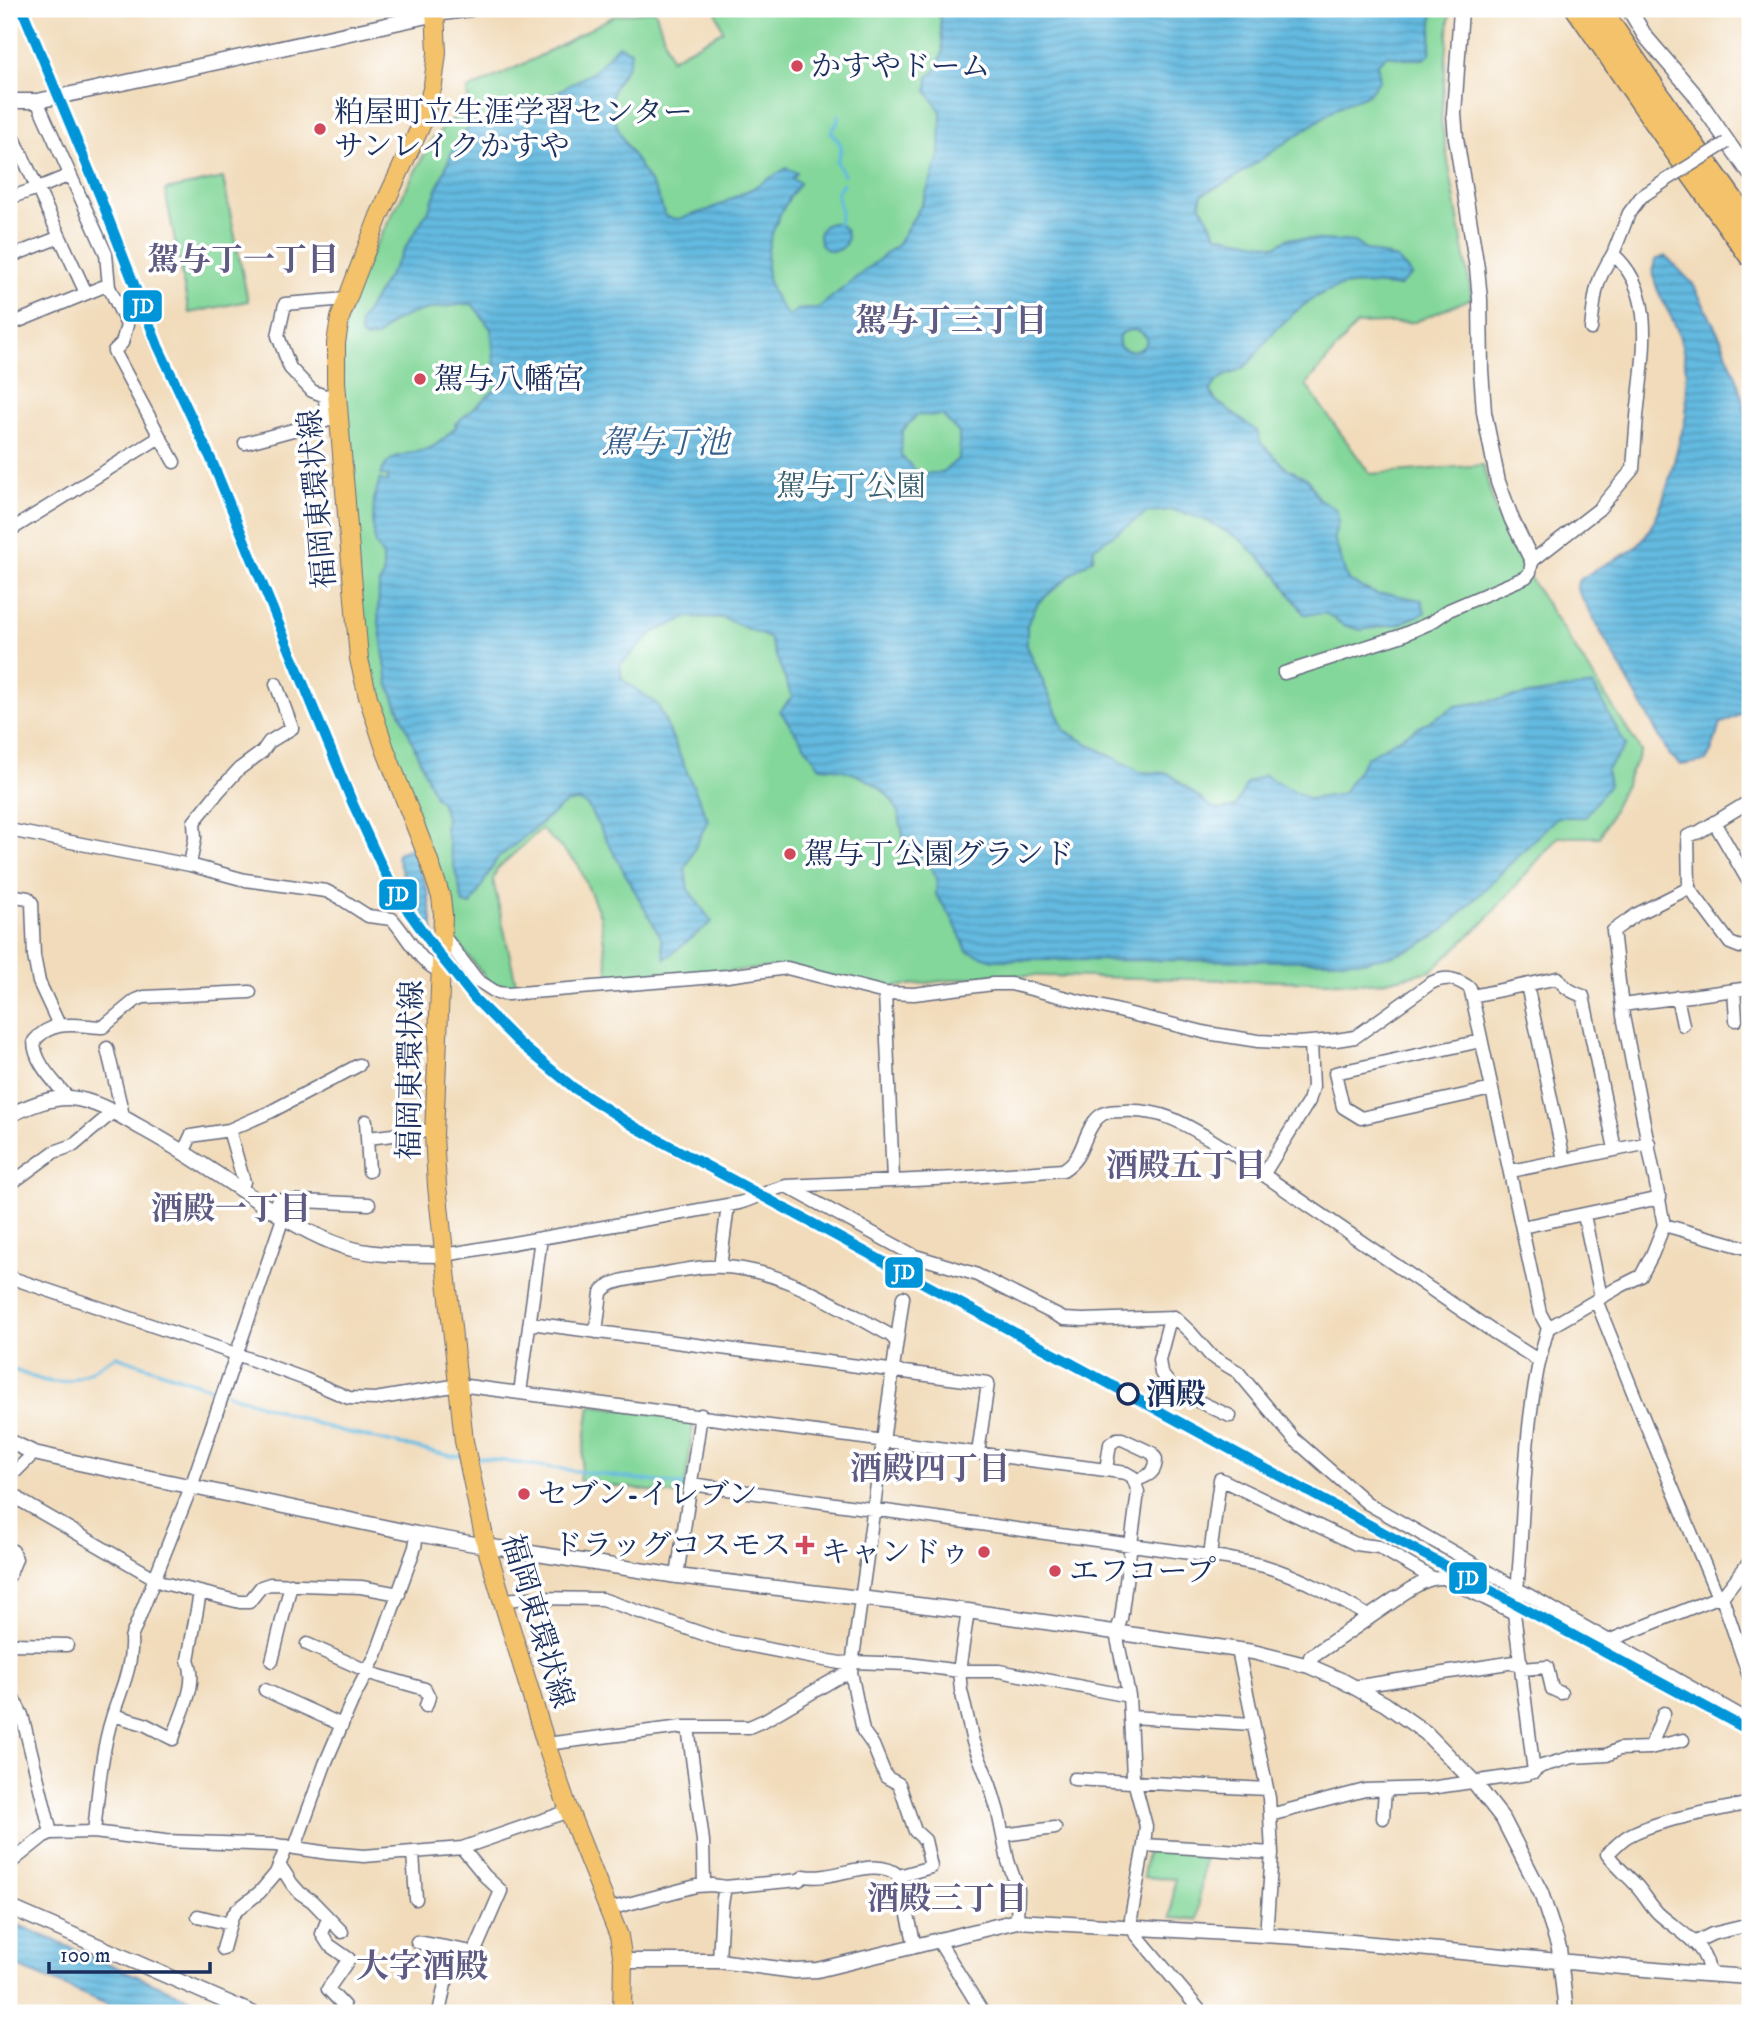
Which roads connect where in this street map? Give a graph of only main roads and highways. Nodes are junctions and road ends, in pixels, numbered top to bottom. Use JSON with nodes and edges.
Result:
{"nodes":[{"id":1,"x":1577,"y":9,"type":"edge"},
{"id":2,"x":1600,"y":9,"type":"edge"},
{"id":3,"x":435,"y":11,"type":"edge"},
{"id":4,"x":1750,"y":224,"type":"edge"},
{"id":5,"x":1750,"y":256,"type":"edge"},
{"id":6,"x":622,"y":2013,"type":"edge"}],
"edges":[{"from":1,"to":5,"type":"highway"},
{"from":2,"to":4,"type":"highway"},
{"from":3,"to":6,"type":"main road","name":"福岡東環状線"}]}
